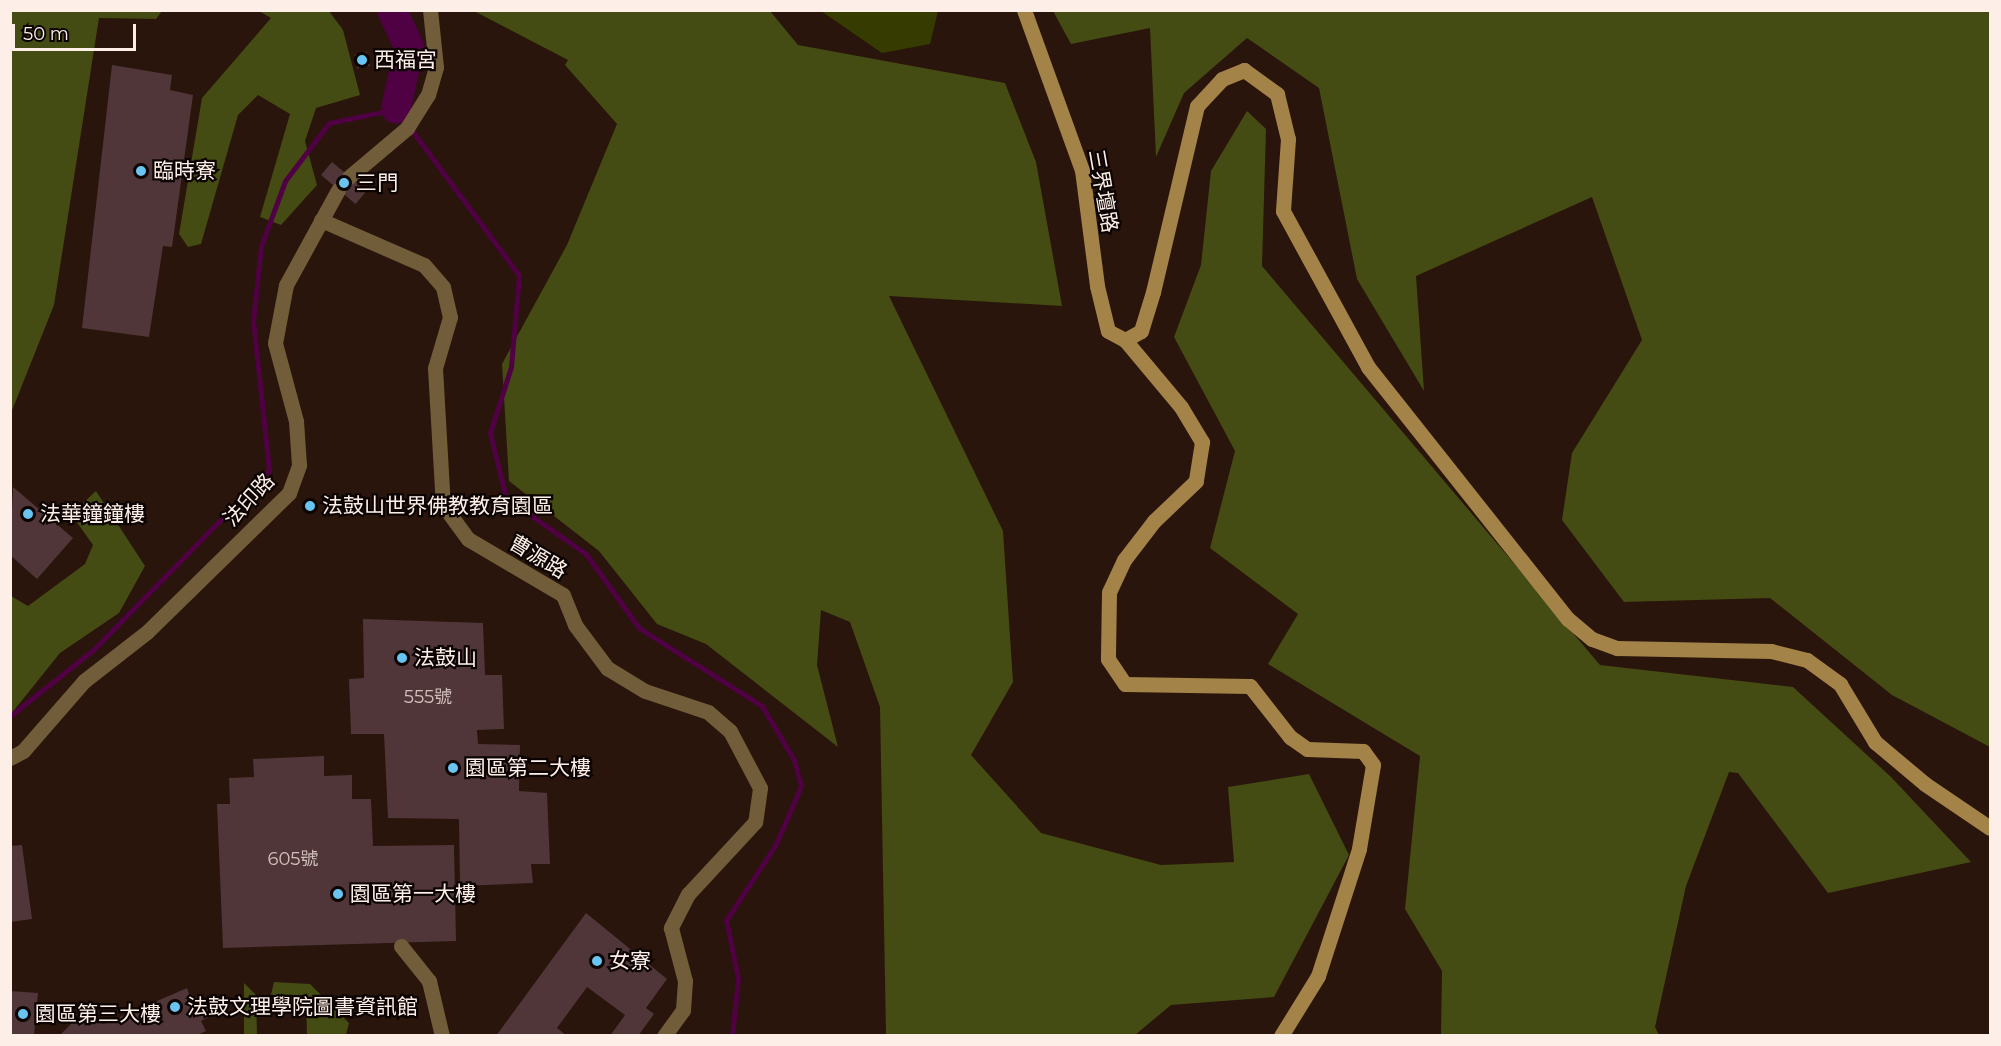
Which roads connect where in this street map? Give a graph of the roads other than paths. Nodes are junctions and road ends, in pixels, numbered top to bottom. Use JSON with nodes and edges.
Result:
{"nodes":[{"id":1,"x":430,"y":10,"type":"edge"},
{"id":2,"x":1024,"y":10,"type":"edge"},
{"id":3,"x":349,"y":177,"type":"dead end"},
{"id":4,"x":338,"y":190,"type":"dead end"},
{"id":5,"x":321,"y":220,"type":"junction"},
{"id":6,"x":1125,"y":340,"type":"junction"},
{"id":7,"x":10,"y":758,"type":"edge"},
{"id":8,"x":1990,"y":828,"type":"edge"},
{"id":9,"x":401,"y":946,"type":"dead end"},
{"id":10,"x":442,"y":1035,"type":"edge"},
{"id":11,"x":664,"y":1035,"type":"edge"},
{"id":12,"x":1281,"y":1035,"type":"edge"}],
"edges":[{"from":1,"to":3,"type":"street"},
{"from":2,"to":6,"type":"street","name":"三界壇路"},
{"from":4,"to":5,"type":"street","name":"法印路"},
{"from":5,"to":7,"type":"street","name":"法印路"},
{"from":5,"to":11,"type":"street","name":"曹源路"},
{"from":6,"to":8,"type":"street"},
{"from":6,"to":12,"type":"street","name":"三界壇路"},
{"from":9,"to":10,"type":"street"}]}
